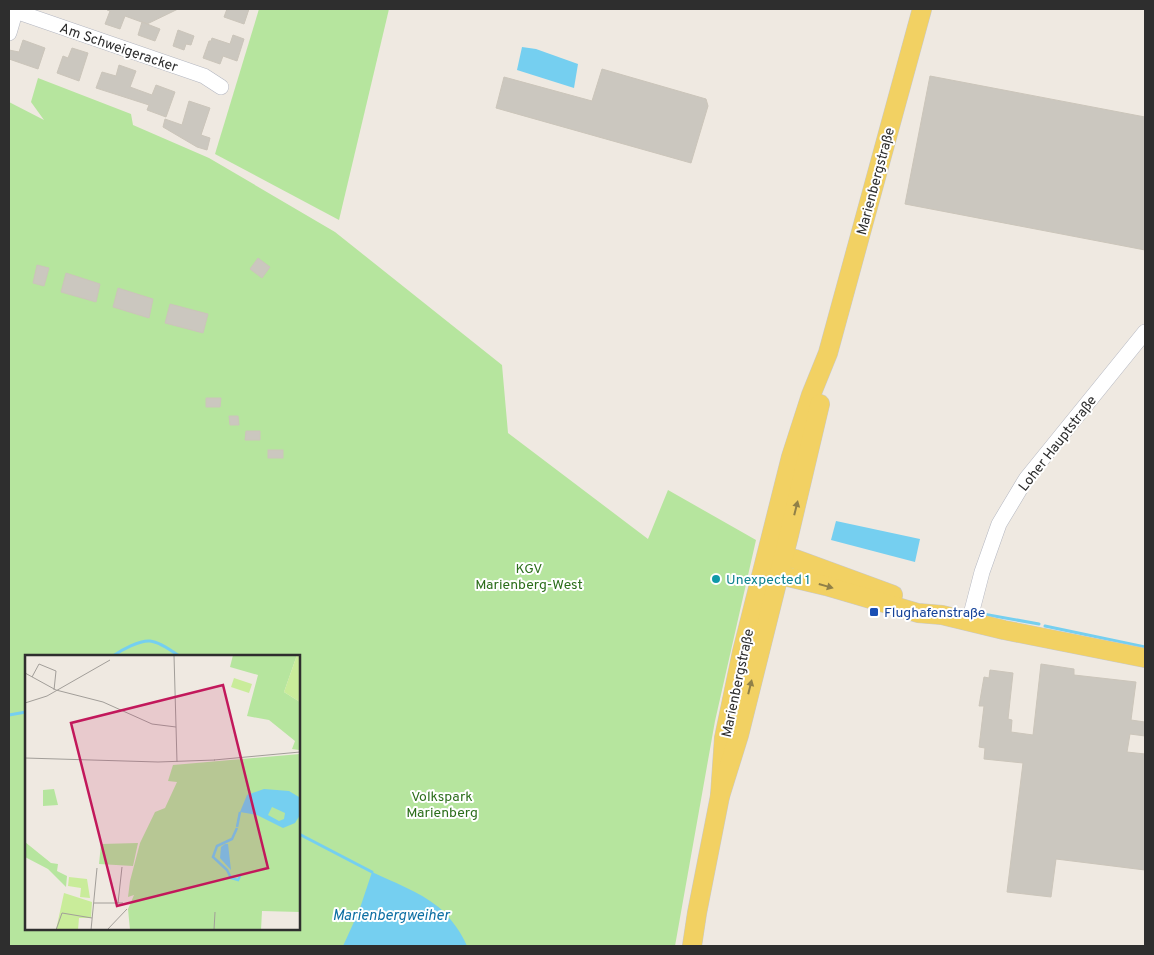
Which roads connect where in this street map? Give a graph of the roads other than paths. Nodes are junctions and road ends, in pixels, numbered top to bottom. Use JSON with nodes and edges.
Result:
{"nodes":[{"id":1,"x":922,"y":9,"type":"edge"},
{"id":2,"x":15,"y":10,"type":"edge"},
{"id":3,"x":9,"y":33,"type":"edge"},
{"id":4,"x":221,"y":88,"type":"dead end"},
{"id":5,"x":1145,"y":332,"type":"edge"},
{"id":6,"x":773,"y":564,"type":"junction"},
{"id":7,"x":970,"y":622,"type":"junction"},
{"id":8,"x":1145,"y":658,"type":"edge"},
{"id":9,"x":692,"y":946,"type":"edge"}],
"edges":[{"from":1,"to":6,"type":"main road","name":"Marienbergstraße"},
{"from":2,"to":3,"type":"street"},
{"from":2,"to":4,"type":"street","name":"Am Schweigeracker"},
{"from":5,"to":7,"type":"street","name":"Loher Hauptstraße"},
{"from":6,"to":7,"type":"main road"},
{"from":6,"to":9,"type":"main road","name":"Marienbergstraße"},
{"from":7,"to":8,"type":"main road"}]}
